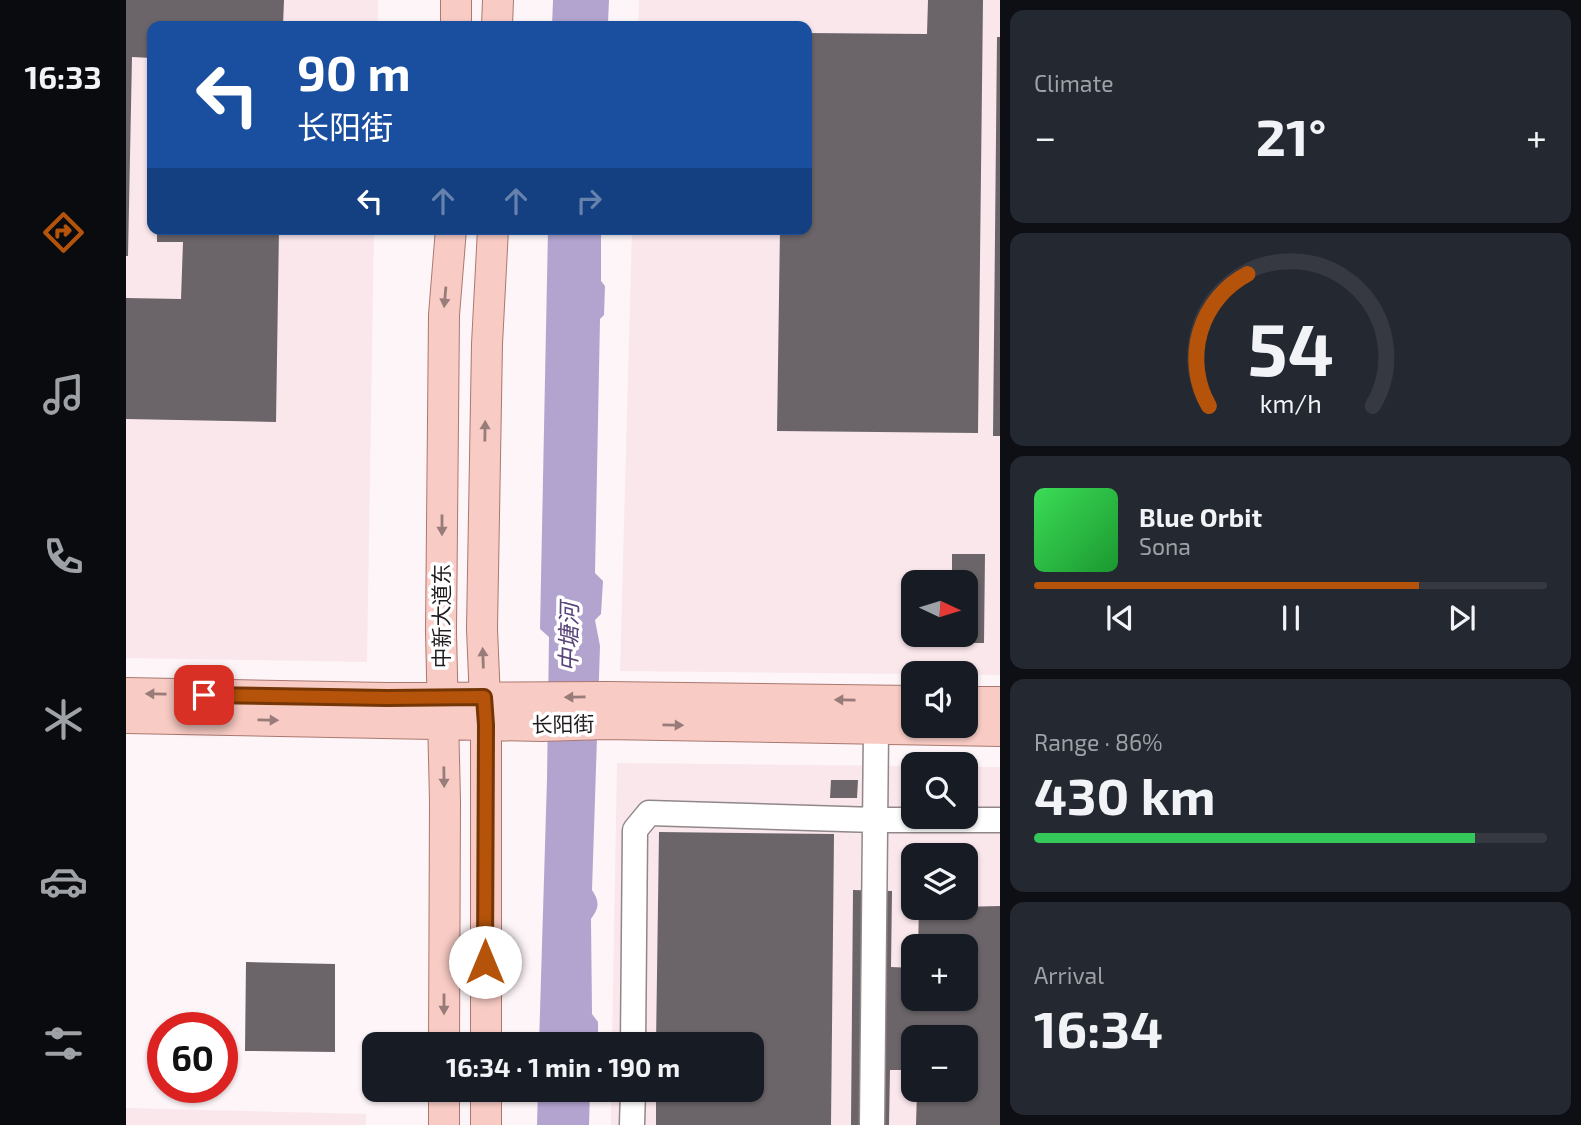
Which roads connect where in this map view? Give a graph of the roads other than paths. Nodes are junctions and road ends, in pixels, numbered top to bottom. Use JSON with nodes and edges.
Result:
{"nodes":[{"id":1,"x":456,"y":0,"type":"edge"},
{"id":2,"x":498,"y":0,"type":"edge"},
{"id":3,"x":456,"y":21,"type":"edge"},
{"id":4,"x":497,"y":21,"type":"edge"},
{"id":5,"x":451,"y":235,"type":"edge"},
{"id":6,"x":493,"y":235,"type":"edge"},
{"id":7,"x":126,"y":693,"type":"edge"},
{"id":8,"x":901,"y":701,"type":"edge"},
{"id":9,"x":978,"y":702,"type":"edge"},
{"id":10,"x":1000,"y":702,"type":"edge"},
{"id":11,"x":606,"y":710,"type":"junction"},
{"id":12,"x":442,"y":711,"type":"junction"},
{"id":13,"x":485,"y":711,"type":"junction"},
{"id":14,"x":126,"y":718,"type":"edge"},
{"id":15,"x":876,"y":730,"type":"junction"},
{"id":16,"x":1000,"y":731,"type":"edge"},
{"id":17,"x":875,"y":820,"type":"junction"},
{"id":18,"x":1000,"y":820,"type":"edge"},
{"id":19,"x":444,"y":1032,"type":"edge"},
{"id":20,"x":486,"y":1032,"type":"edge"},
{"id":21,"x":633,"y":1032,"type":"edge"},
{"id":22,"x":444,"y":1102,"type":"edge"},
{"id":23,"x":486,"y":1102,"type":"edge"},
{"id":24,"x":633,"y":1102,"type":"edge"},
{"id":25,"x":444,"y":1125,"type":"edge"},
{"id":26,"x":486,"y":1125,"type":"edge"},
{"id":27,"x":632,"y":1125,"type":"edge"},
{"id":28,"x":872,"y":1125,"type":"edge"}],
"edges":[{"from":1,"to":3,"type":"main road"},
{"from":2,"to":4,"type":"main road"},
{"from":5,"to":12,"type":"main road","name":"中新大道东","one_way":true},
{"from":13,"to":6,"type":"main road","name":"中新大道东","one_way":true},
{"from":12,"to":7,"type":"main road","name":"长阳街","one_way":true},
{"from":8,"to":11,"type":"main road","name":"长阳街","one_way":true},
{"from":9,"to":10,"type":"main road"},
{"from":11,"to":13,"type":"main road","name":"长阳街"},
{"from":11,"to":15,"type":"main road","name":"长阳街","one_way":true},
{"from":12,"to":13,"type":"main road","name":"长阳街"},
{"from":14,"to":12,"type":"main road","name":"长阳街","one_way":true},
{"from":12,"to":19,"type":"main road","name":"中新大道东","one_way":true},
{"from":13,"to":20,"type":"main road","name":"中新大道东"},
{"from":15,"to":16,"type":"main road","name":"长阳街"},
{"from":15,"to":17,"type":"lane"},
{"from":17,"to":18,"type":"lane"},
{"from":17,"to":21,"type":"lane"},
{"from":17,"to":28,"type":"lane"},
{"from":22,"to":25,"type":"main road"},
{"from":23,"to":26,"type":"main road"},
{"from":24,"to":27,"type":"lane"}]}
